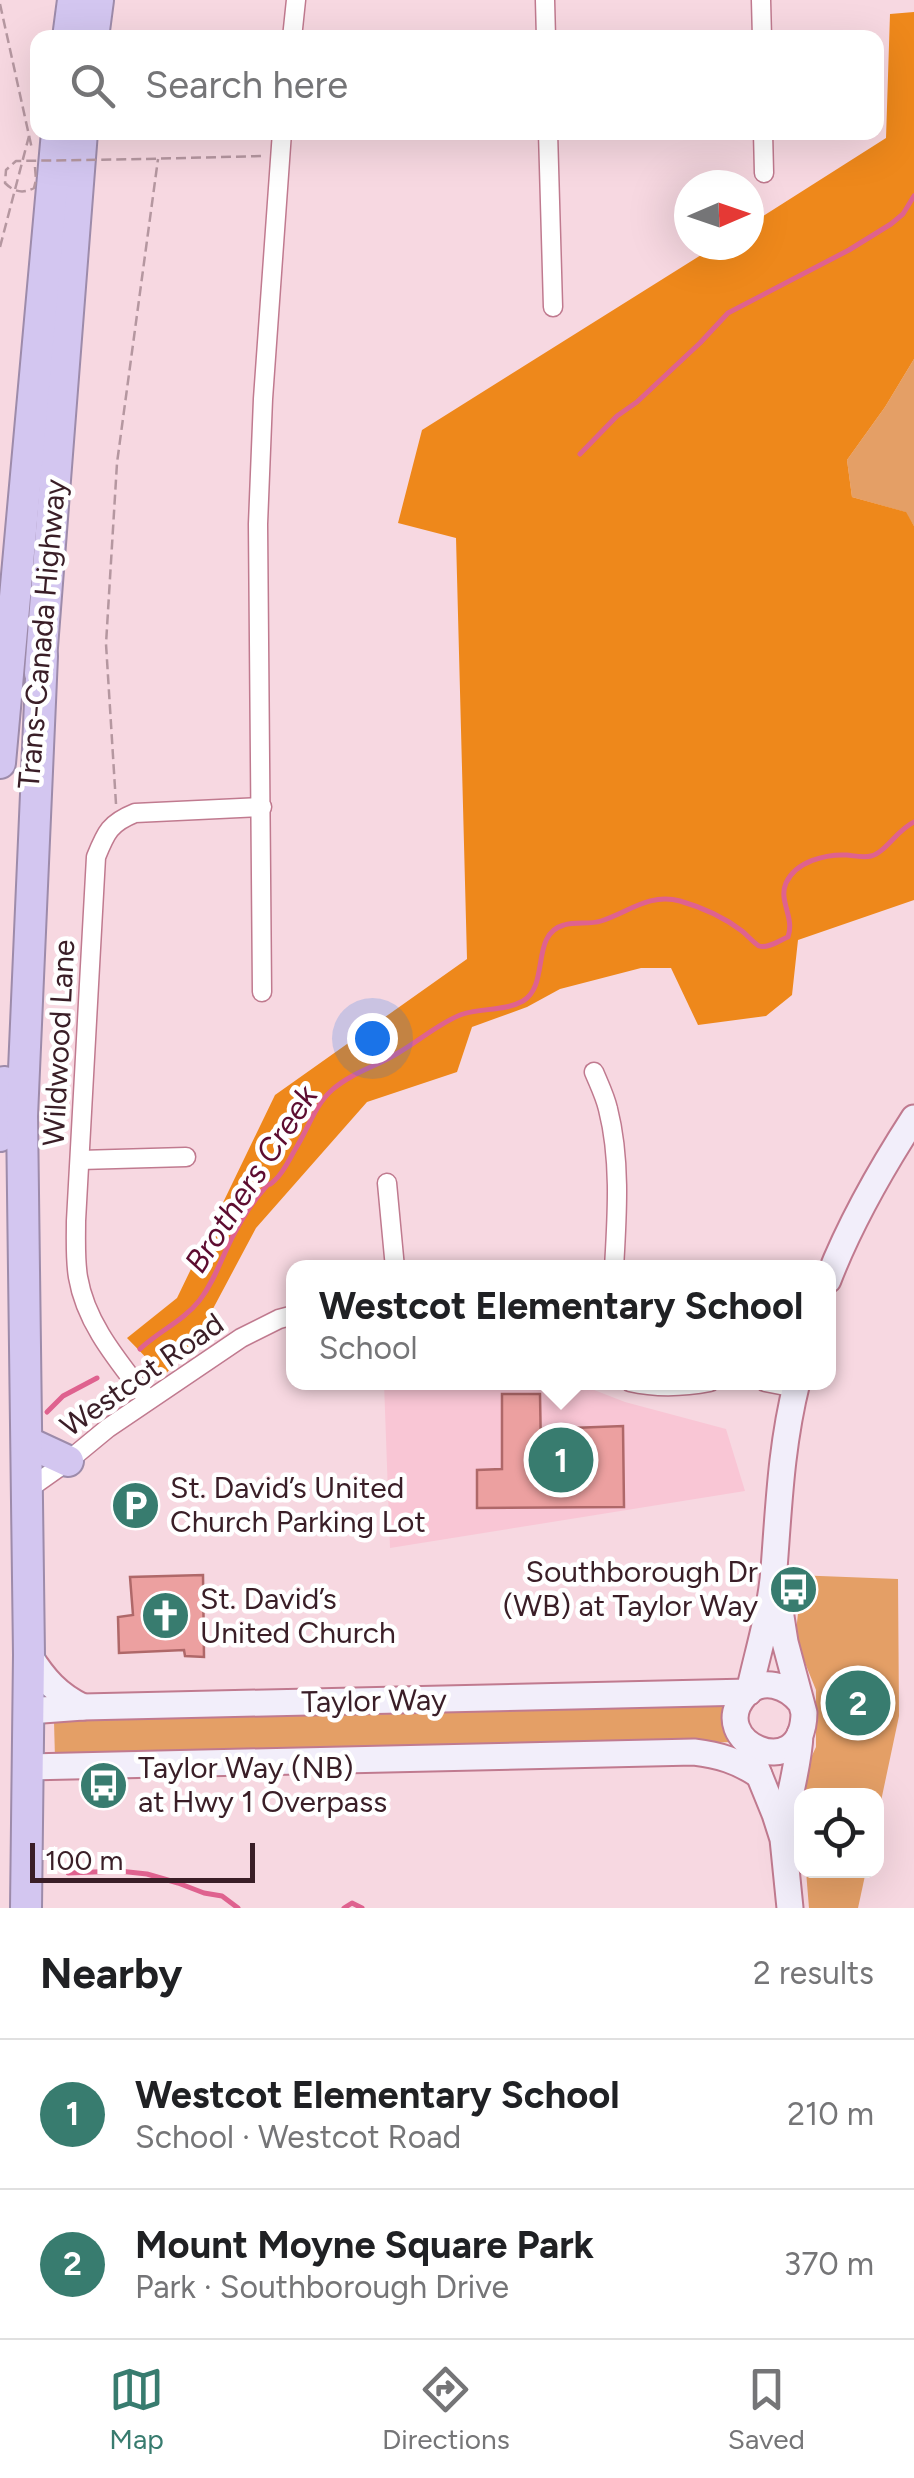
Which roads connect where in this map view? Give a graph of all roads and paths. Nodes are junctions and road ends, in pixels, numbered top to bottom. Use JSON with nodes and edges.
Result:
{"nodes":[{"id":1,"x":73,"y":0,"type":"edge"},
{"id":2,"x":98,"y":0,"type":"edge"},
{"id":3,"x":296,"y":0,"type":"edge"},
{"id":4,"x":545,"y":0,"type":"edge"},
{"id":5,"x":761,"y":0,"type":"edge"},
{"id":6,"x":0,"y":4,"type":"edge"},
{"id":7,"x":69,"y":30,"type":"edge"},
{"id":8,"x":94,"y":30,"type":"edge"},
{"id":9,"x":293,"y":30,"type":"edge"},
{"id":10,"x":546,"y":30,"type":"edge"},
{"id":11,"x":762,"y":30,"type":"edge"},
{"id":12,"x":30,"y":95,"type":"edge"},
{"id":13,"x":41,"y":140,"type":"edge"},
{"id":14,"x":43,"y":140,"type":"edge"},
{"id":15,"x":81,"y":140,"type":"edge"},
{"id":16,"x":281,"y":140,"type":"edge"},
{"id":17,"x":548,"y":140,"type":"edge"},
{"id":18,"x":763,"y":140,"type":"edge"},
{"id":19,"x":280,"y":156,"type":"junction"},
{"id":20,"x":158,"y":159,"type":"junction"},
{"id":21,"x":36,"y":161,"type":"edge"},
{"id":22,"x":36,"y":161,"type":"edge"},
{"id":23,"x":36,"y":161,"type":"edge"},
{"id":24,"x":764,"y":170,"type":"edge"},
{"id":25,"x":0,"y":248,"type":"edge"},
{"id":26,"x":553,"y":307,"type":"dead end"},
{"id":27,"x":42,"y":656,"type":"junction"},
{"id":28,"x":0,"y":763,"type":"edge"},
{"id":29,"x":262,"y":807,"type":"junction"},
{"id":30,"x":117,"y":820,"type":"junction"},
{"id":31,"x":262,"y":992,"type":"dead end"},
{"id":32,"x":594,"y":1072,"type":"dead end"},
{"id":33,"x":914,"y":1118,"type":"edge"},
{"id":34,"x":0,"y":1136,"type":"edge"},
{"id":35,"x":186,"y":1157,"type":"dead end"},
{"id":36,"x":80,"y":1160,"type":"junction"},
{"id":37,"x":387,"y":1183,"type":"dead end"},
{"id":38,"x":395,"y":1260,"type":"edge"},
{"id":39,"x":615,"y":1260,"type":"edge"},
{"id":40,"x":836,"y":1261,"type":"edge"},
{"id":41,"x":286,"y":1317,"type":"edge"},
{"id":42,"x":795,"y":1390,"type":"edge"},
{"id":43,"x":148,"y":1400,"type":"junction"},
{"id":44,"x":26,"y":1442,"type":"junction"},
{"id":45,"x":68,"y":1461,"type":"junction"},
{"id":46,"x":27,"y":1490,"type":"junction"},
{"id":47,"x":774,"y":1572,"type":"junction"},
{"id":48,"x":29,"y":1655,"type":"junction"},
{"id":49,"x":749,"y":1692,"type":"junction"},
{"id":50,"x":800,"y":1703,"type":"junction"},
{"id":51,"x":84,"y":1707,"type":"junction"},
{"id":52,"x":14,"y":1713,"type":"edge"},
{"id":53,"x":800,"y":1734,"type":"junction"},
{"id":54,"x":749,"y":1745,"type":"junction"},
{"id":55,"x":694,"y":1752,"type":"junction"},
{"id":56,"x":14,"y":1768,"type":"edge"},
{"id":57,"x":759,"y":1776,"type":"junction"},
{"id":58,"x":783,"y":1839,"type":"junction"},
{"id":59,"x":26,"y":1908,"type":"edge"},
{"id":60,"x":790,"y":1908,"type":"edge"}],
"edges":[{"from":1,"to":7,"type":"highway"},
{"from":2,"to":8,"type":"highway"},
{"from":3,"to":9,"type":"street"},
{"from":4,"to":10,"type":"street"},
{"from":5,"to":11,"type":"street"},
{"from":6,"to":12,"type":"path"},
{"from":13,"to":25,"type":"path"},
{"from":14,"to":28,"type":"highway","name":"Trans-Canada Highway"},
{"from":15,"to":27,"type":"highway","name":"Trans-Canada Highway"},
{"from":16,"to":19,"type":"street"},
{"from":17,"to":26,"type":"street"},
{"from":18,"to":24,"type":"street"},
{"from":19,"to":20,"type":"path"},
{"from":19,"to":29,"type":"street"},
{"from":20,"to":21,"type":"path","bridge":true},
{"from":20,"to":30,"type":"path"},
{"from":22,"to":23,"type":"path","bridge":true},
{"from":27,"to":34,"type":"highway","name":"Trans-Canada Highway"},
{"from":27,"to":44,"type":"highway"},
{"from":29,"to":30,"type":"street"},
{"from":29,"to":31,"type":"street"},
{"from":30,"to":36,"type":"street","name":"Wildwood Lane"},
{"from":32,"to":39,"type":"street"},
{"from":33,"to":40,"type":"street"},
{"from":35,"to":36,"type":"street"},
{"from":36,"to":43,"type":"street","name":"Wildwood Lane"},
{"from":37,"to":38,"type":"street"},
{"from":41,"to":43,"type":"street","name":"Westcot Road"},
{"from":42,"to":47,"type":"street"},
{"from":43,"to":45,"type":"street","name":"Westcot Road"},
{"from":44,"to":45,"type":"highway"},
{"from":44,"to":46,"type":"highway"},
{"from":45,"to":46,"type":"street","name":"Westcot Road"},
{"from":46,"to":48,"type":"highway"},
{"from":46,"to":52,"type":"highway"},
{"from":47,"to":49,"type":"street"},
{"from":47,"to":50,"type":"street"},
{"from":48,"to":51,"type":"street"},
{"from":48,"to":52,"type":"highway"},
{"from":49,"to":50,"type":"street"},
{"from":49,"to":51,"type":"street","name":"Taylor Way"},
{"from":49,"to":54,"type":"street"},
{"from":50,"to":53,"type":"street"},
{"from":51,"to":52,"type":"street","name":"Taylor Way"},
{"from":52,"to":56,"type":"highway"},
{"from":53,"to":54,"type":"street"},
{"from":53,"to":58,"type":"street"},
{"from":54,"to":55,"type":"street","name":"Taylor Way"},
{"from":54,"to":57,"type":"street"},
{"from":55,"to":56,"type":"street","name":"Taylor Way"},
{"from":55,"to":57,"type":"street","name":"Taylor Way"},
{"from":56,"to":59,"type":"highway"},
{"from":57,"to":58,"type":"street"},
{"from":58,"to":60,"type":"street"}]}
